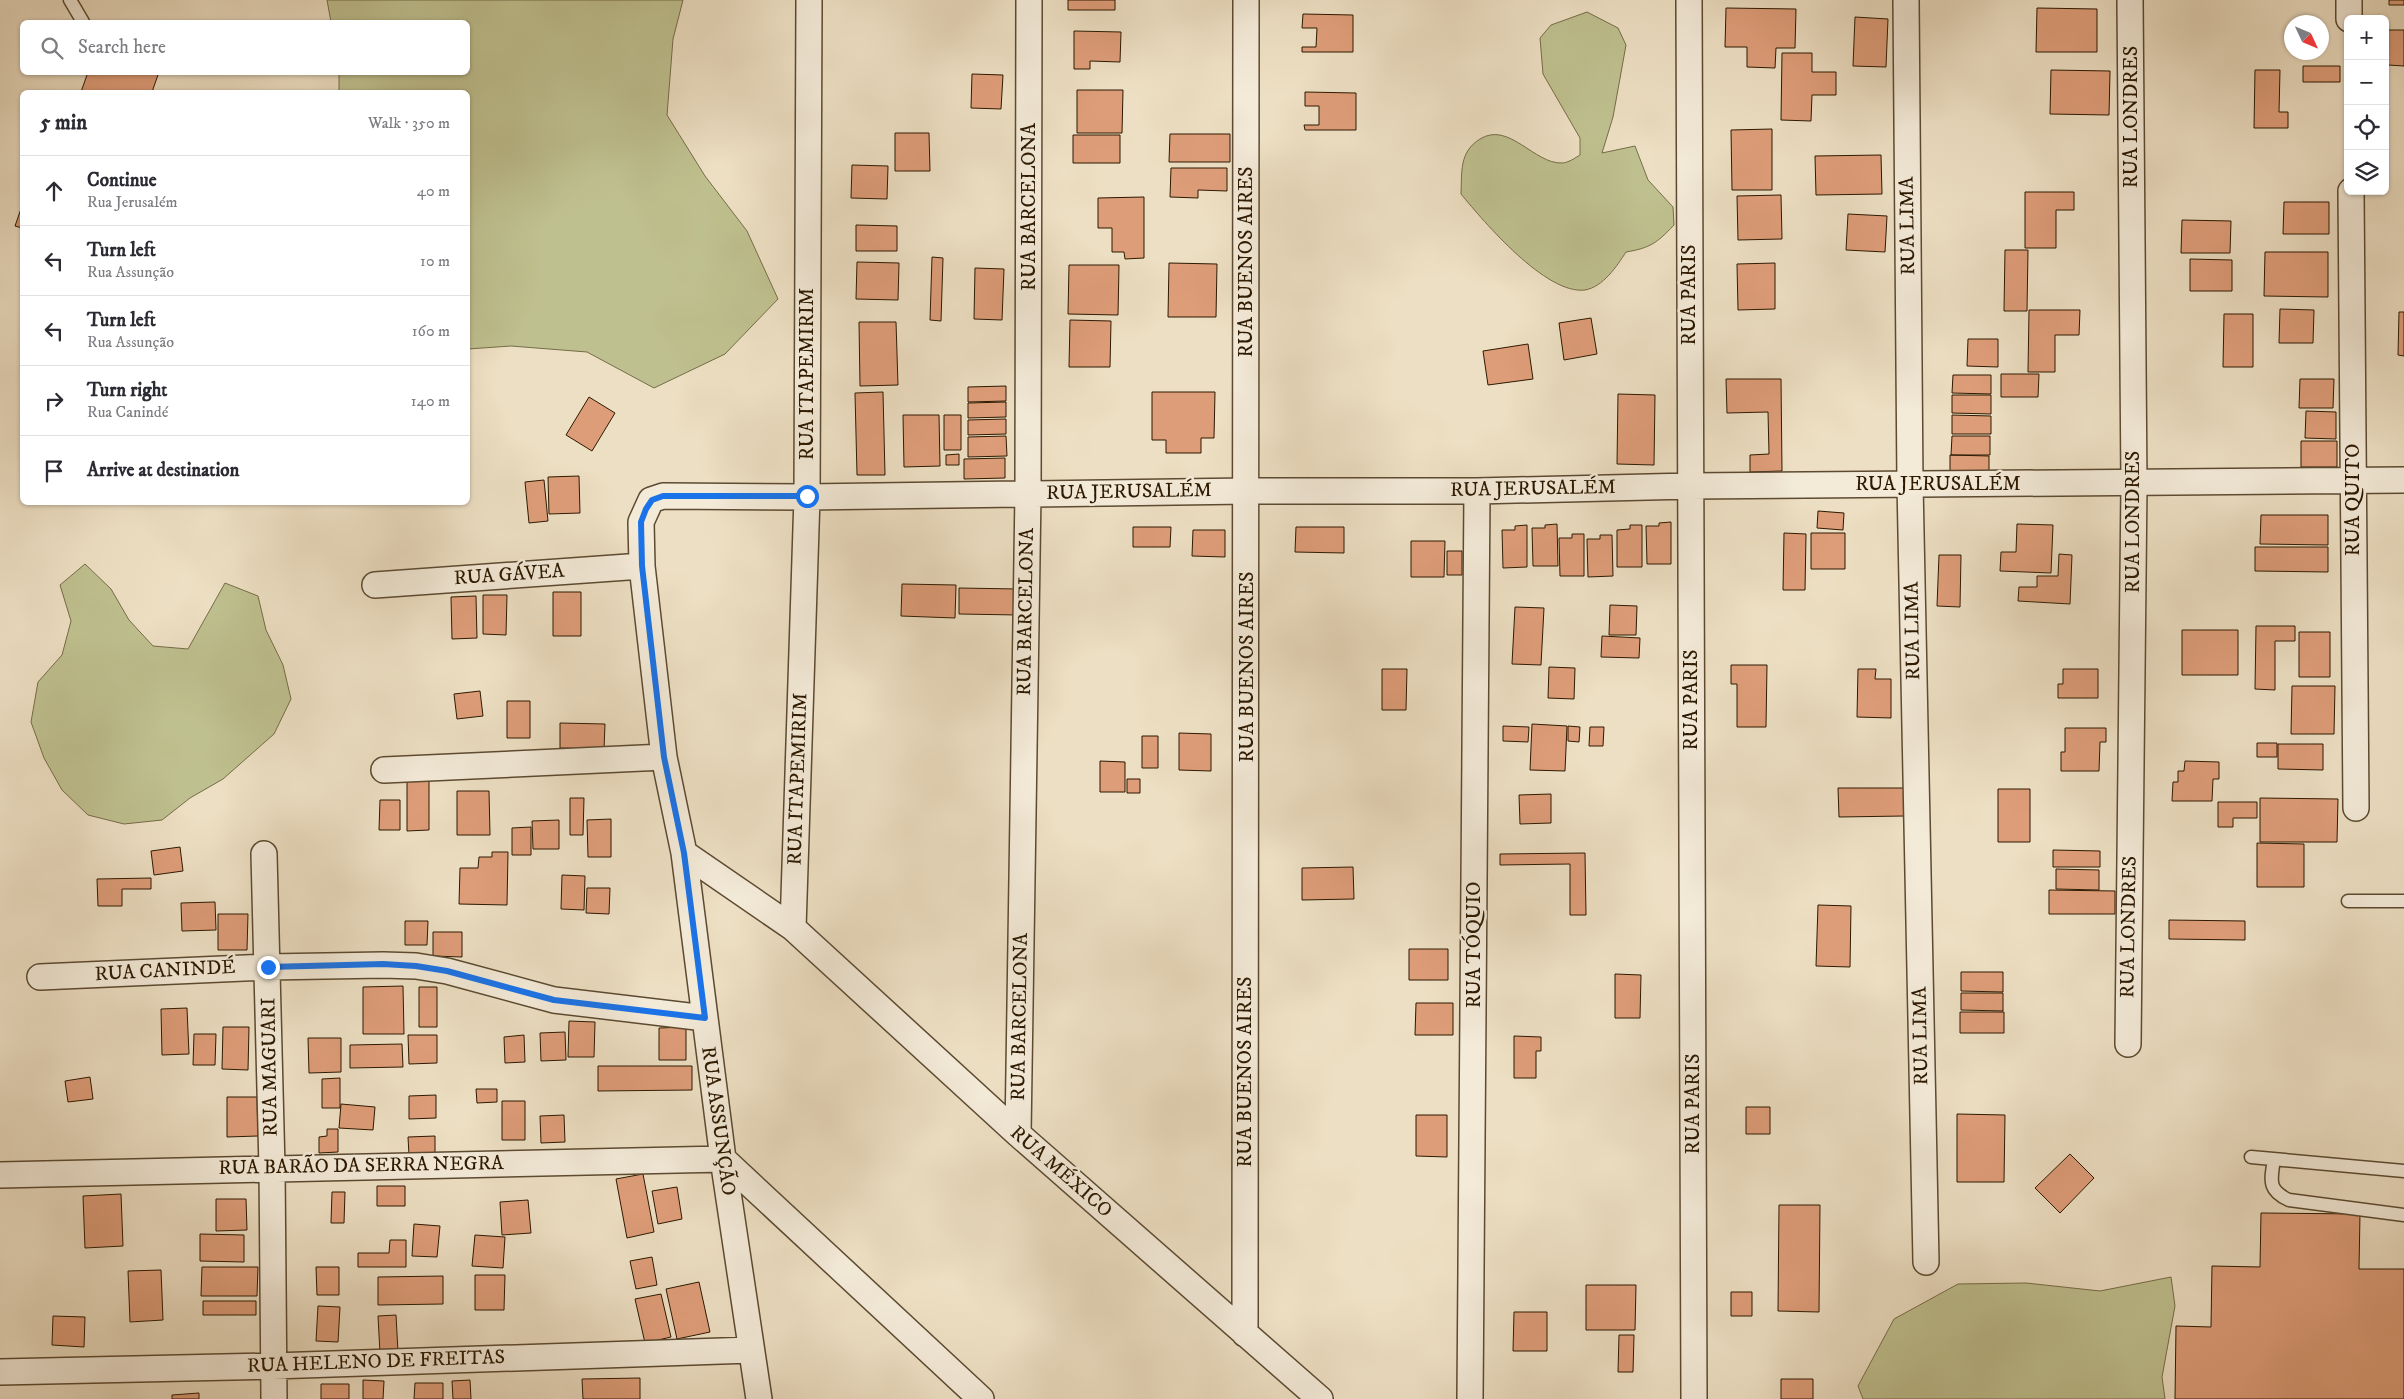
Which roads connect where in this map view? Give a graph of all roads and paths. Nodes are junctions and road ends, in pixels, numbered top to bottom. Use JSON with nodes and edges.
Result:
{"nodes":[{"id":1,"x":70,"y":0,"type":"edge"},
{"id":2,"x":809,"y":0,"type":"edge"},
{"id":3,"x":1029,"y":0,"type":"edge"},
{"id":4,"x":1246,"y":0,"type":"edge"},
{"id":5,"x":1689,"y":0,"type":"edge"},
{"id":6,"x":1906,"y":0,"type":"edge"},
{"id":7,"x":2130,"y":0,"type":"edge"},
{"id":8,"x":2349,"y":0,"type":"edge"},
{"id":9,"x":2350,"y":15,"type":"edge"},
{"id":10,"x":82,"y":20,"type":"edge"},
{"id":11,"x":2350,"y":195,"type":"edge"},
{"id":12,"x":2404,"y":480,"type":"edge"},
{"id":13,"x":2352,"y":482,"type":"junction"},
{"id":14,"x":1910,"y":484,"type":"junction"},
{"id":15,"x":2134,"y":484,"type":"junction"},
{"id":16,"x":1690,"y":486,"type":"junction"},
{"id":17,"x":1247,"y":490,"type":"junction"},
{"id":18,"x":1477,"y":491,"type":"junction"},
{"id":19,"x":1028,"y":493,"type":"junction"},
{"id":20,"x":663,"y":496,"type":"joint"},
{"id":21,"x":807,"y":496,"type":"junction"},
{"id":22,"x":642,"y":566,"type":"junction"},
{"id":23,"x":375,"y":585,"type":"dead end"},
{"id":24,"x":664,"y":757,"type":"junction"},
{"id":25,"x":384,"y":770,"type":"dead end"},
{"id":26,"x":2356,"y":808,"type":"dead end"},
{"id":27,"x":684,"y":853,"type":"junction"},
{"id":28,"x":264,"y":854,"type":"dead end"},
{"id":29,"x":2348,"y":901,"type":"dead end"},
{"id":30,"x":2404,"y":901,"type":"edge"},
{"id":31,"x":793,"y":928,"type":"junction"},
{"id":32,"x":268,"y":967,"type":"junction"},
{"id":33,"x":40,"y":977,"type":"dead end"},
{"id":34,"x":705,"y":1018,"type":"junction"},
{"id":35,"x":2128,"y":1044,"type":"dead end"},
{"id":36,"x":1018,"y":1134,"type":"junction"},
{"id":37,"x":2251,"y":1157,"type":"dead end"},
{"id":38,"x":723,"y":1159,"type":"junction"},
{"id":39,"x":2274,"y":1159,"type":"junction"},
{"id":40,"x":272,"y":1168,"type":"junction"},
{"id":41,"x":2404,"y":1171,"type":"edge"},
{"id":42,"x":0,"y":1175,"type":"edge"},
{"id":43,"x":2404,"y":1215,"type":"edge"},
{"id":44,"x":1926,"y":1262,"type":"dead end"},
{"id":45,"x":1245,"y":1334,"type":"junction"},
{"id":46,"x":751,"y":1350,"type":"junction"},
{"id":47,"x":273,"y":1366,"type":"junction"},
{"id":48,"x":0,"y":1372,"type":"edge"},
{"id":49,"x":274,"y":1399,"type":"edge"},
{"id":50,"x":759,"y":1399,"type":"edge"},
{"id":51,"x":981,"y":1399,"type":"edge"},
{"id":52,"x":1320,"y":1399,"type":"edge"},
{"id":53,"x":1470,"y":1399,"type":"edge"},
{"id":54,"x":1694,"y":1399,"type":"edge"}],
"edges":[{"from":1,"to":10,"type":"lane"},
{"from":2,"to":21,"type":"street","name":"RUA ITAPEMIRIM"},
{"from":3,"to":19,"type":"street","name":"RUA BARCELONA"},
{"from":4,"to":17,"type":"street","name":"RUA BUENOS AIRES"},
{"from":5,"to":16,"type":"street","name":"RUA PARIS"},
{"from":6,"to":14,"type":"street","name":"RUA LIMA"},
{"from":7,"to":15,"type":"street","name":"RUA LONDRES"},
{"from":8,"to":9,"type":"street"},
{"from":11,"to":13,"type":"street","name":"RUA QUITO"},
{"from":12,"to":13,"type":"street","name":"RUA JERUSALÉM"},
{"from":13,"to":15,"type":"street","name":"RUA JERUSALÉM"},
{"from":13,"to":26,"type":"street","name":"RUA QUITO"},
{"from":14,"to":15,"type":"street","name":"RUA JERUSALÉM"},
{"from":14,"to":16,"type":"street","name":"RUA JERUSALÉM"},
{"from":14,"to":44,"type":"street","name":"RUA LIMA"},
{"from":15,"to":35,"type":"street","name":"RUA LONDRES"},
{"from":16,"to":18,"type":"street","name":"RUA JERUSALÉM"},
{"from":16,"to":54,"type":"street","name":"RUA PARIS"},
{"from":17,"to":18,"type":"street","name":"RUA JERUSALÉM"},
{"from":17,"to":19,"type":"street","name":"RUA JERUSALÉM"},
{"from":17,"to":45,"type":"street","name":"RUA BUENOS AIRES"},
{"from":18,"to":53,"type":"street","name":"RUA TÓQUIO"},
{"from":19,"to":21,"type":"street","name":"RUA JERUSALÉM"},
{"from":19,"to":36,"type":"street","name":"RUA BARCELONA"},
{"from":20,"to":21,"type":"street","name":"RUA JERUSALÉM"},
{"from":20,"to":22,"type":"street","name":"RUA ASSUNÇÃO"},
{"from":21,"to":31,"type":"street","name":"RUA ITAPEMIRIM"},
{"from":22,"to":23,"type":"street","name":"RUA GÁVEA"},
{"from":22,"to":24,"type":"street","name":"RUA ASSUNÇÃO"},
{"from":24,"to":25,"type":"street"},
{"from":24,"to":27,"type":"street","name":"RUA ASSUNÇÃO"},
{"from":27,"to":31,"type":"street","name":"RUA MÉXICO"},
{"from":27,"to":34,"type":"street","name":"RUA ASSUNÇÃO"},
{"from":28,"to":32,"type":"street","name":"RUA MAGUARI"},
{"from":29,"to":30,"type":"lane"},
{"from":31,"to":36,"type":"street","name":"RUA MÉXICO"},
{"from":32,"to":33,"type":"street","name":"RUA CANINDÉ"},
{"from":32,"to":34,"type":"street","name":"RUA CANINDÉ"},
{"from":32,"to":40,"type":"street","name":"RUA MAGUARI"},
{"from":34,"to":38,"type":"street","name":"RUA ASSUNÇÃO"},
{"from":36,"to":45,"type":"street","name":"RUA MÉXICO"},
{"from":37,"to":39,"type":"lane"},
{"from":38,"to":40,"type":"street","name":"RUA BARÃO DA SERRA NEGRA"},
{"from":38,"to":46,"type":"street","name":"RUA ASSUNÇÃO"},
{"from":38,"to":51,"type":"street"},
{"from":39,"to":41,"type":"lane"},
{"from":39,"to":43,"type":"lane"},
{"from":40,"to":42,"type":"street","name":"RUA BARÃO DA SERRA NEGRA"},
{"from":40,"to":47,"type":"street","name":"RUA MAGUARI"},
{"from":45,"to":52,"type":"street","name":"RUA MÉXICO"},
{"from":46,"to":47,"type":"street","name":"RUA HELENO DE FREITAS"},
{"from":46,"to":50,"type":"street","name":"RUA ASSUNÇÃO"},
{"from":47,"to":48,"type":"street","name":"RUA HELENO DE FREITAS"},
{"from":47,"to":49,"type":"street","name":"RUA MAGUARI"}]}
